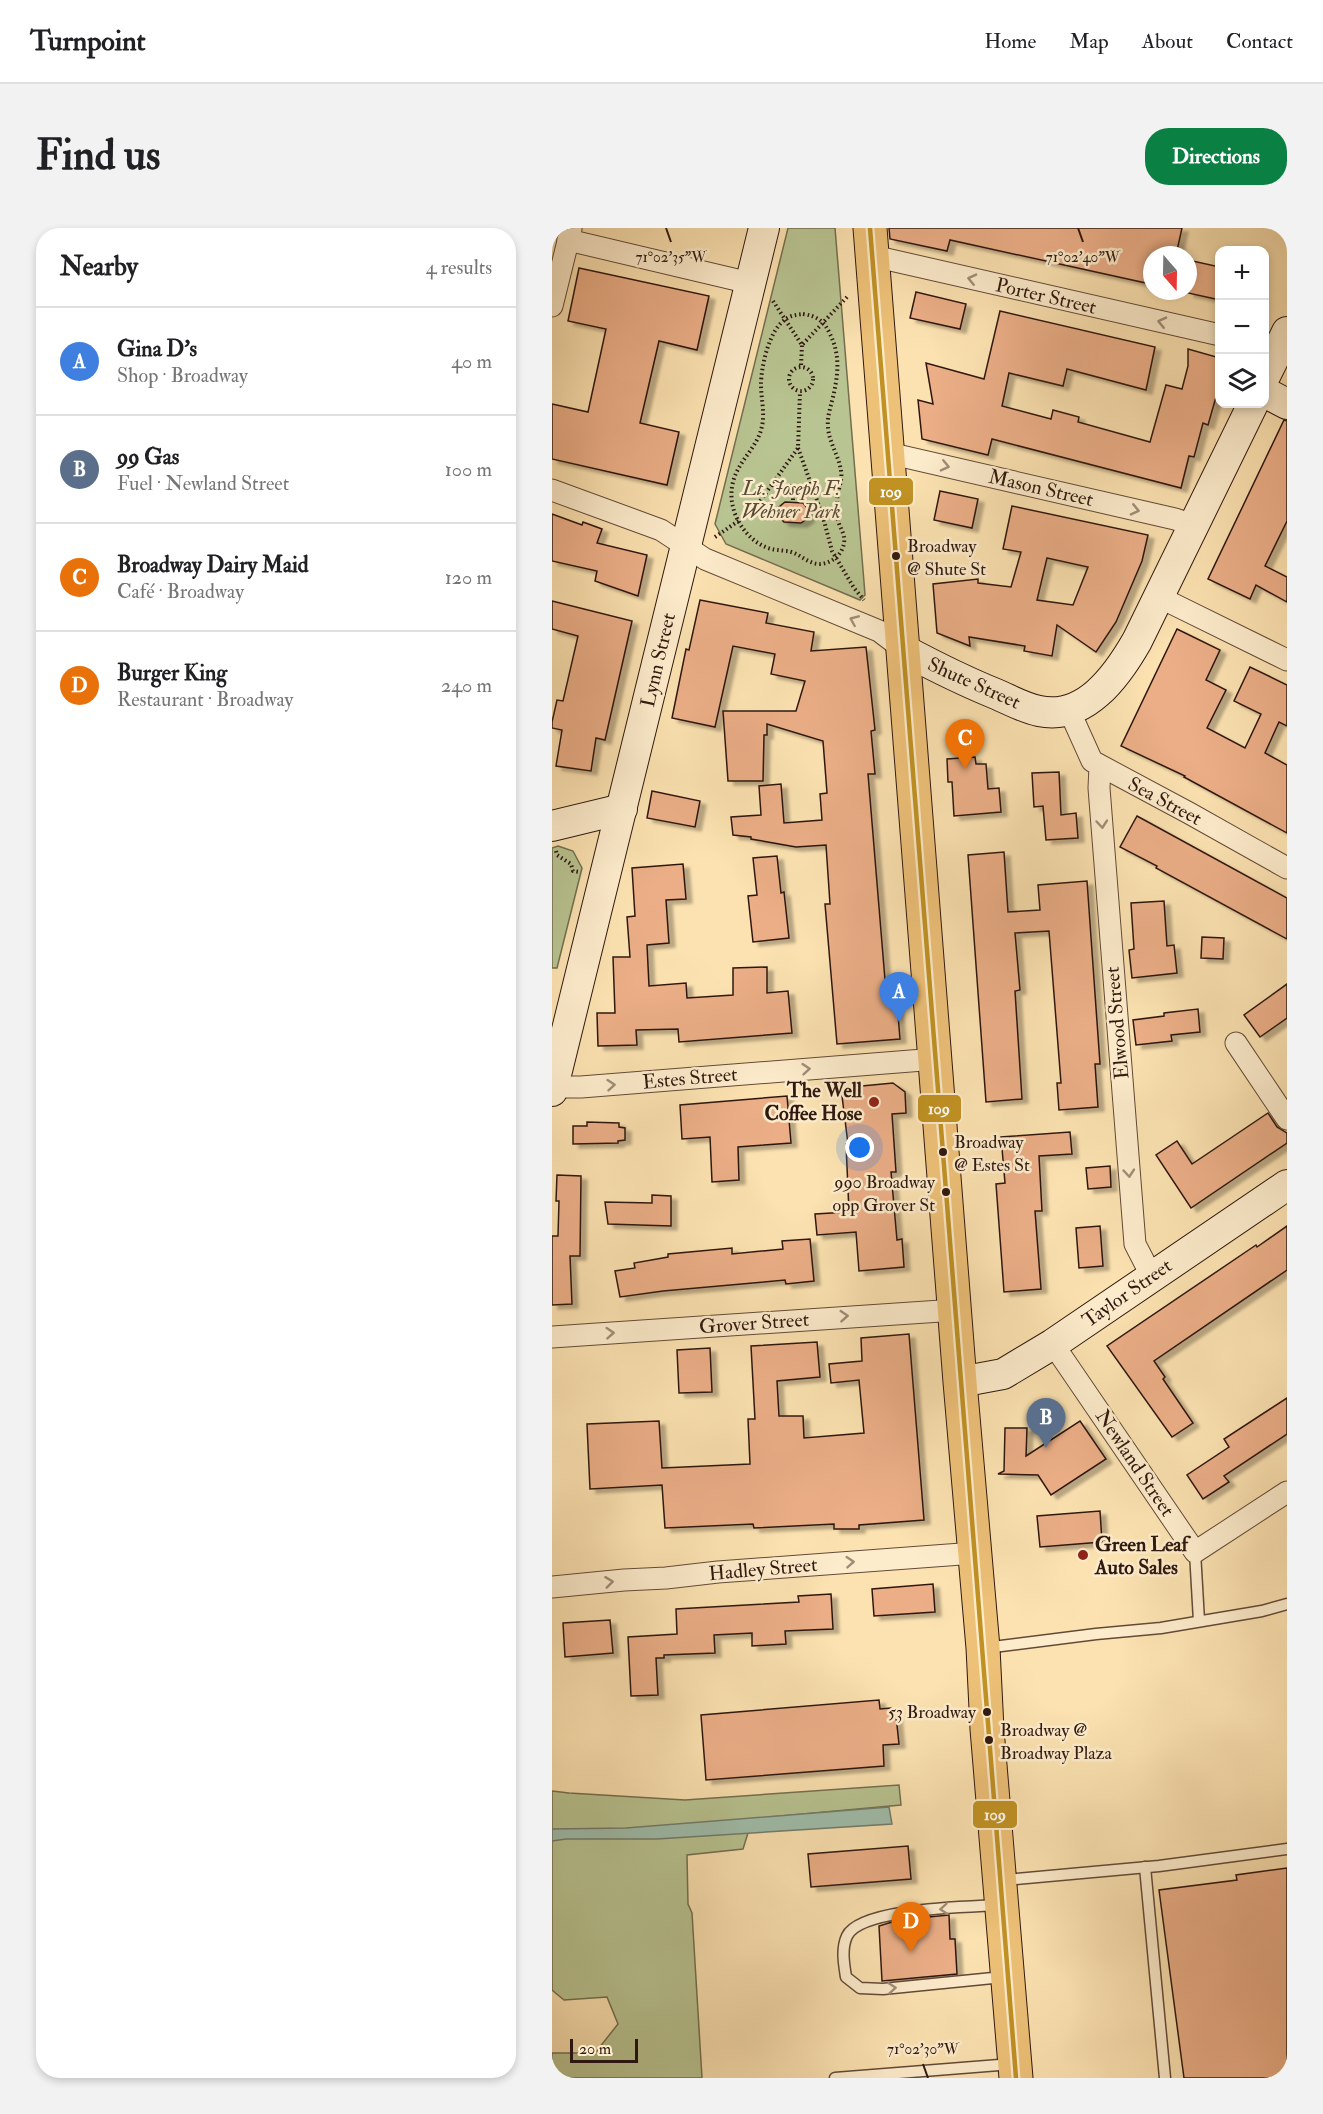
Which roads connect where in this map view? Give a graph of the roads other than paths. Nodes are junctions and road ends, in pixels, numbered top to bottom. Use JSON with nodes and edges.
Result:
{"nodes":[{"id":1,"x":764,"y":228,"type":"edge"},
{"id":2,"x":570,"y":234,"type":"edge"},
{"id":3,"x":871,"y":242,"type":"edge"},
{"id":4,"x":750,"y":282,"type":"junction"},
{"id":5,"x":552,"y":306,"type":"edge"},
{"id":6,"x":1215,"y":334,"type":"edge"},
{"id":7,"x":1277,"y":342,"type":"edge"},
{"id":8,"x":1269,"y":364,"type":"edge"},
{"id":9,"x":1269,"y":395,"type":"edge"},
{"id":10,"x":1287,"y":404,"type":"edge"},
{"id":11,"x":1251,"y":408,"type":"edge"},
{"id":12,"x":888,"y":453,"type":"junction"},
{"id":13,"x":552,"y":490,"type":"edge"},
{"id":14,"x":1193,"y":525,"type":"junction"},
{"id":15,"x":685,"y":548,"type":"junction"},
{"id":16,"x":1159,"y":597,"type":"junction"},
{"id":17,"x":904,"y":650,"type":"junction"},
{"id":18,"x":1287,"y":660,"type":"edge"},
{"id":19,"x":1069,"y":710,"type":"junction"},
{"id":20,"x":1100,"y":766,"type":"junction"},
{"id":21,"x":622,"y":809,"type":"junction"},
{"id":22,"x":554,"y":836,"type":"edge"},
{"id":23,"x":1287,"y":868,"type":"edge"},
{"id":24,"x":1236,"y":1043,"type":"dead end"},
{"id":25,"x":936,"y":1059,"type":"junction"},
{"id":26,"x":552,"y":1088,"type":"edge"},
{"id":27,"x":1287,"y":1119,"type":"edge"},
{"id":28,"x":1287,"y":1185,"type":"edge"},
{"id":29,"x":1152,"y":1275,"type":"junction"},
{"id":30,"x":956,"y":1310,"type":"junction"},
{"id":31,"x":552,"y":1337,"type":"edge"},
{"id":32,"x":1053,"y":1344,"type":"junction"},
{"id":33,"x":960,"y":1382,"type":"junction"},
{"id":34,"x":1287,"y":1492,"type":"edge"},
{"id":35,"x":1195,"y":1552,"type":"junction"},
{"id":36,"x":975,"y":1553,"type":"junction"},
{"id":37,"x":552,"y":1587,"type":"edge"},
{"id":38,"x":1287,"y":1604,"type":"edge"},
{"id":39,"x":1199,"y":1621,"type":"junction"},
{"id":40,"x":983,"y":1648,"type":"junction"},
{"id":41,"x":1287,"y":1849,"type":"edge"},
{"id":42,"x":1145,"y":1867,"type":"junction"},
{"id":43,"x":1002,"y":1892,"type":"junction"},
{"id":44,"x":1008,"y":1977,"type":"junction"},
{"id":45,"x":1016,"y":2071,"type":"edge"},
{"id":46,"x":836,"y":2078,"type":"edge"},
{"id":47,"x":1165,"y":2078,"type":"edge"}],
"edges":[{"from":1,"to":4,"type":"main road","name":"Lynn Street"},
{"from":2,"to":4,"type":"street"},
{"from":2,"to":5,"type":"street"},
{"from":6,"to":3,"type":"street","name":"Porter Street","one_way":true},
{"from":3,"to":12,"type":"main road"},
{"from":4,"to":15,"type":"main road","name":"Lynn Street"},
{"from":7,"to":8,"type":"main road"},
{"from":9,"to":10,"type":"main road"},
{"from":11,"to":14,"type":"main road","name":"Shute Street"},
{"from":12,"to":14,"type":"street","name":"Mason Street","one_way":true},
{"from":12,"to":17,"type":"main road"},
{"from":13,"to":15,"type":"street","name":"Shute Street"},
{"from":14,"to":16,"type":"main road","name":"Shute Street"},
{"from":17,"to":15,"type":"street","name":"Shute Street","one_way":true},
{"from":15,"to":21,"type":"main road","name":"Lynn Street"},
{"from":16,"to":18,"type":"street"},
{"from":16,"to":19,"type":"main road","name":"Shute Street"},
{"from":17,"to":19,"type":"main road","name":"Shute Street"},
{"from":17,"to":25,"type":"main road"},
{"from":19,"to":20,"type":"street","name":"Sea Street"},
{"from":20,"to":23,"type":"street","name":"Sea Street"},
{"from":20,"to":29,"type":"street","name":"Elwood Street","one_way":true},
{"from":21,"to":22,"type":"main road"},
{"from":21,"to":26,"type":"main road","name":"Lynn Street"},
{"from":24,"to":27,"type":"street"},
{"from":26,"to":25,"type":"street","name":"Estes Street","one_way":true},
{"from":25,"to":30,"type":"main road"},
{"from":28,"to":29,"type":"main road","name":"Taylor Street"},
{"from":29,"to":32,"type":"main road","name":"Taylor Street"},
{"from":31,"to":30,"type":"street","name":"Grover Street","one_way":true},
{"from":30,"to":33,"type":"main road"},
{"from":32,"to":33,"type":"main road","name":"Taylor Street"},
{"from":32,"to":35,"type":"street","name":"Newland Street"},
{"from":33,"to":36,"type":"main road"},
{"from":34,"to":35,"type":"street"},
{"from":35,"to":39,"type":"lane"},
{"from":37,"to":36,"type":"street","name":"Hadley Street","one_way":true},
{"from":36,"to":40,"type":"main road"},
{"from":38,"to":39,"type":"lane"},
{"from":39,"to":40,"type":"lane"},
{"from":40,"to":43,"type":"main road"},
{"from":41,"to":42,"type":"lane"},
{"from":42,"to":43,"type":"lane"},
{"from":42,"to":47,"type":"lane"},
{"from":43,"to":44,"type":"main road"},
{"from":43,"to":44,"type":"lane","one_way":true},
{"from":44,"to":45,"type":"main road"},
{"from":45,"to":46,"type":"lane"}]}
